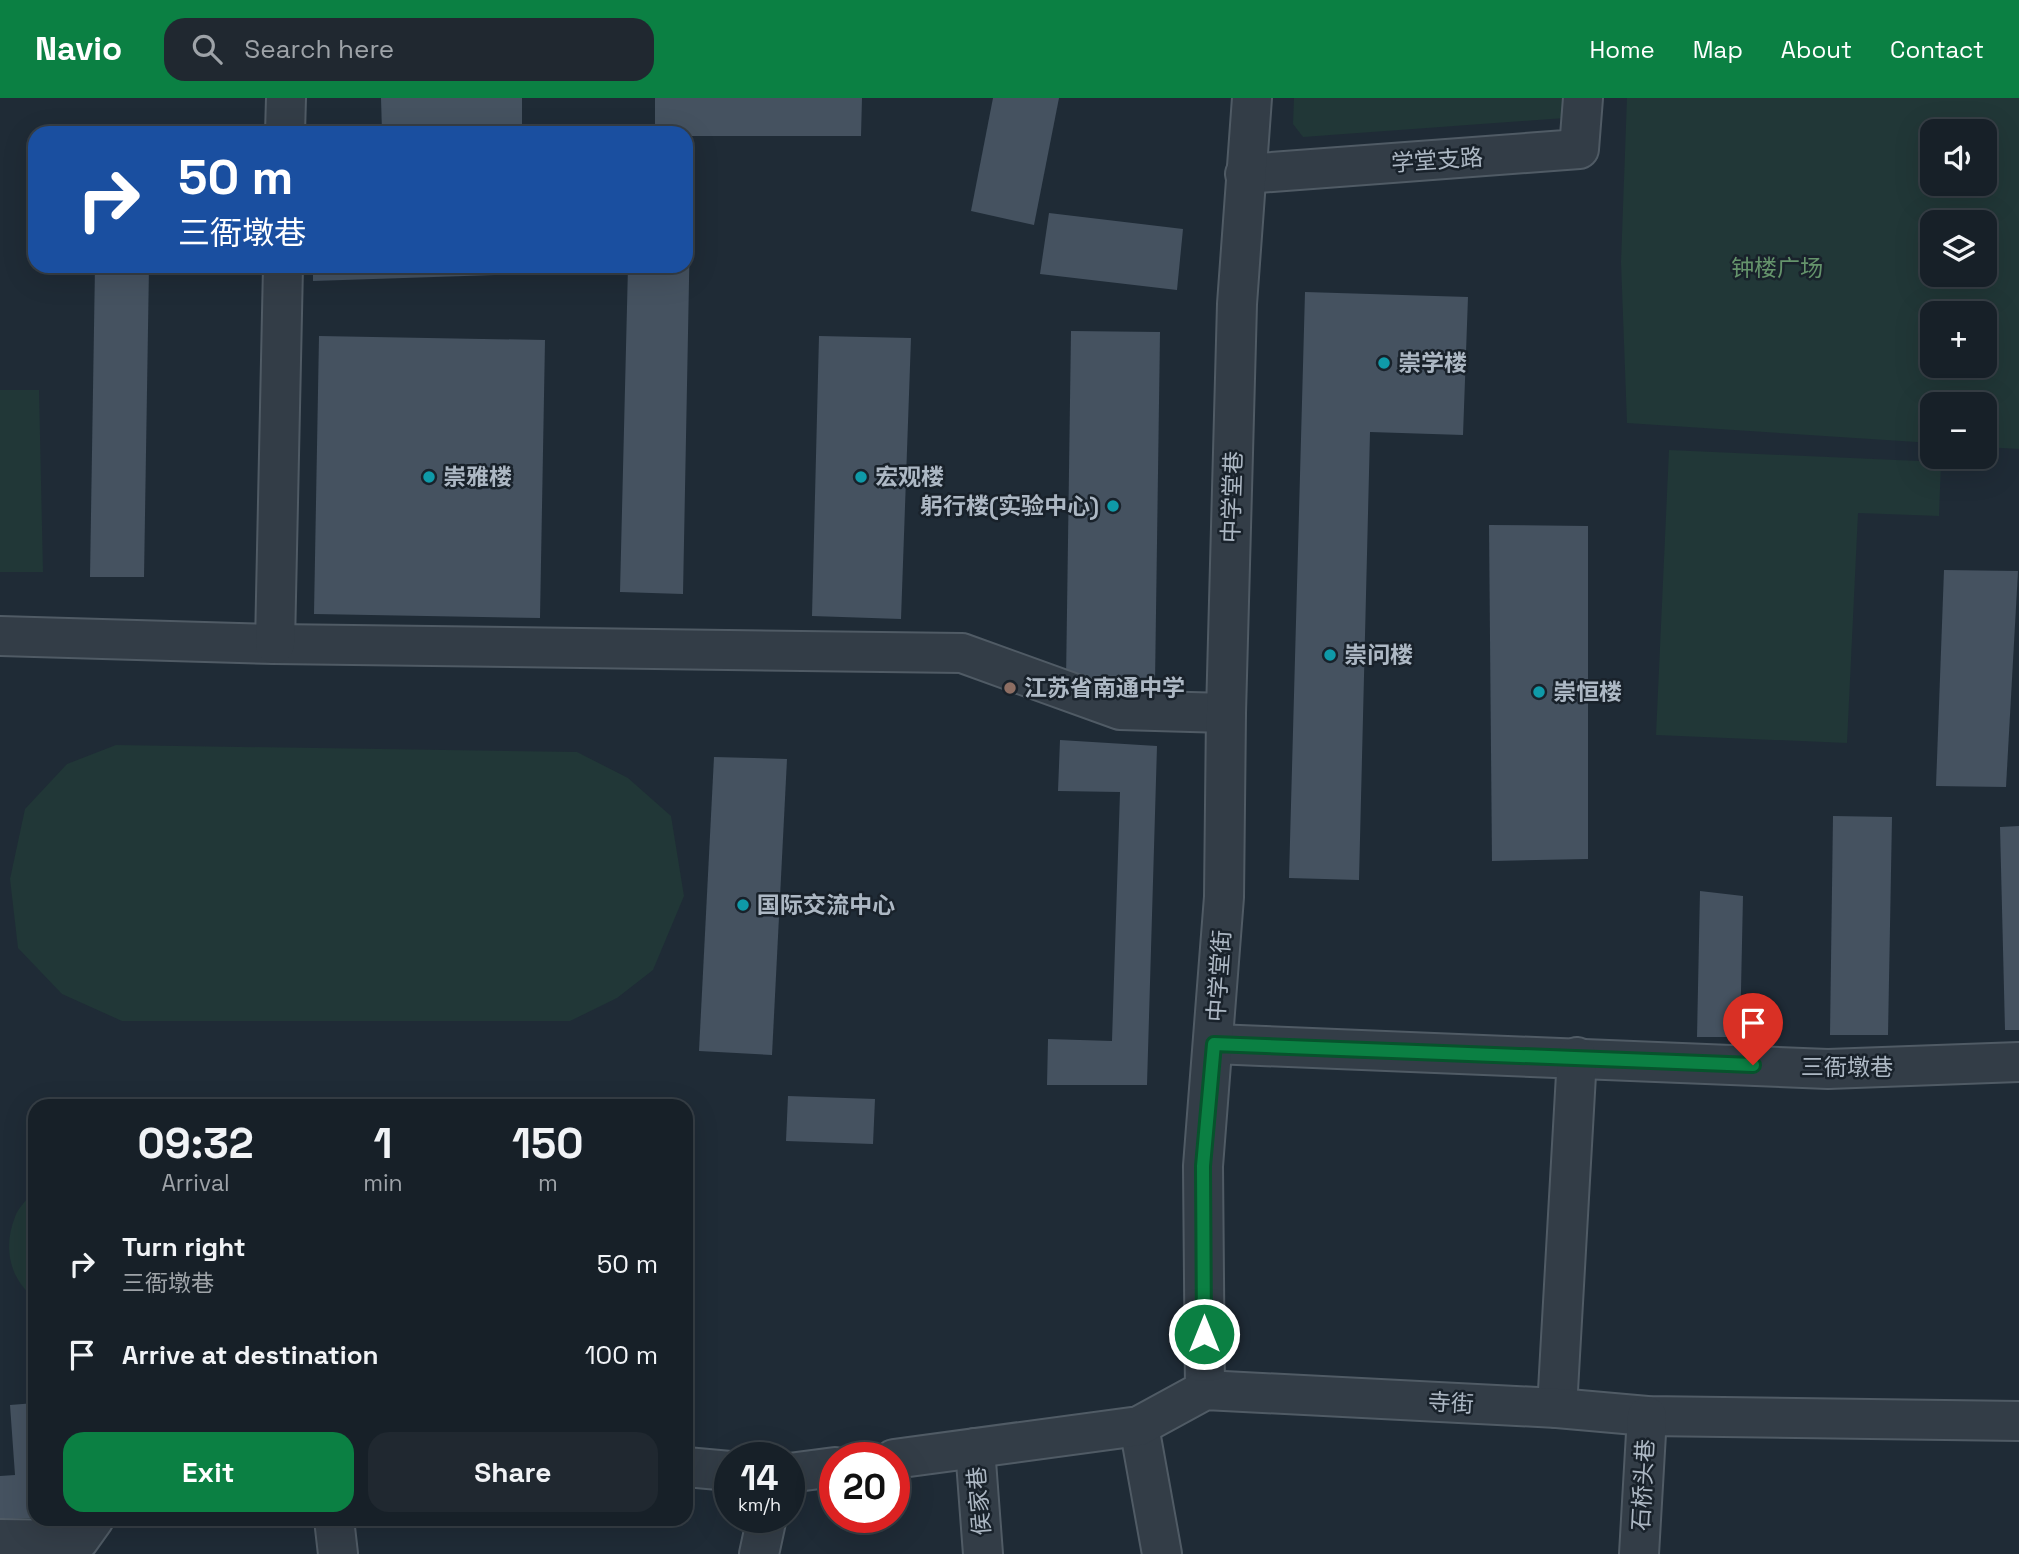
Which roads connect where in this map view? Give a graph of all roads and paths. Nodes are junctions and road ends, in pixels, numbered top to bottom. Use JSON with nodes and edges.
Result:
{"nodes":[{"id":1,"x":286,"y":98,"type":"edge"},
{"id":2,"x":1252,"y":98,"type":"edge"},
{"id":3,"x":1583,"y":98,"type":"edge"},
{"id":4,"x":285,"y":126,"type":"edge"},
{"id":5,"x":1245,"y":174,"type":"junction"},
{"id":6,"x":283,"y":273,"type":"edge"},
{"id":7,"x":0,"y":636,"type":"edge"},
{"id":8,"x":275,"y":644,"type":"junction"},
{"id":9,"x":1226,"y":713,"type":"junction"},
{"id":10,"x":1224,"y":897,"type":"joint"},
{"id":11,"x":1214,"y":1044,"type":"junction"},
{"id":12,"x":1577,"y":1058,"type":"junction"},
{"id":13,"x":2019,"y":1062,"type":"edge"},
{"id":14,"x":1205,"y":1390,"type":"junction"},
{"id":15,"x":1557,"y":1408,"type":"junction"},
{"id":16,"x":1647,"y":1416,"type":"junction"},
{"id":17,"x":2019,"y":1422,"type":"edge"},
{"id":18,"x":1139,"y":1426,"type":"junction"},
{"id":19,"x":975,"y":1448,"type":"junction"},
{"id":20,"x":910,"y":1457,"type":"edge"},
{"id":21,"x":693,"y":1468,"type":"edge"},
{"id":22,"x":714,"y":1470,"type":"edge"},
{"id":23,"x":335,"y":1526,"type":"edge"},
{"id":24,"x":86,"y":1529,"type":"edge"},
{"id":25,"x":764,"y":1533,"type":"edge"},
{"id":26,"x":0,"y":1539,"type":"edge"},
{"id":27,"x":338,"y":1554,"type":"edge"},
{"id":28,"x":759,"y":1554,"type":"edge"},
{"id":29,"x":983,"y":1554,"type":"edge"},
{"id":30,"x":1162,"y":1554,"type":"edge"},
{"id":31,"x":1639,"y":1554,"type":"edge"}],
"edges":[{"from":1,"to":4,"type":"street"},
{"from":2,"to":5,"type":"street","name":"中学堂巷"},
{"from":3,"to":5,"type":"street","name":"学堂支路"},
{"from":5,"to":9,"type":"street","name":"中学堂巷"},
{"from":6,"to":8,"type":"street"},
{"from":7,"to":8,"type":"street"},
{"from":8,"to":9,"type":"street"},
{"from":9,"to":10,"type":"street","name":"中学堂巷"},
{"from":10,"to":11,"type":"street","name":"中学堂街"},
{"from":11,"to":12,"type":"street","name":"三衙墩巷"},
{"from":11,"to":14,"type":"street","name":"中学堂街"},
{"from":12,"to":13,"type":"street","name":"三衙墩巷"},
{"from":12,"to":15,"type":"street"},
{"from":14,"to":15,"type":"street","name":"寺街"},
{"from":14,"to":18,"type":"street"},
{"from":15,"to":16,"type":"street","name":"寺街"},
{"from":16,"to":17,"type":"street","name":"寺街"},
{"from":16,"to":31,"type":"street","name":"石桥头巷"},
{"from":18,"to":19,"type":"street"},
{"from":18,"to":30,"type":"street"},
{"from":19,"to":20,"type":"street"},
{"from":19,"to":29,"type":"street","name":"侯家巷"},
{"from":21,"to":22,"type":"street"},
{"from":23,"to":27,"type":"street"},
{"from":24,"to":26,"type":"street"},
{"from":25,"to":28,"type":"street"}]}
